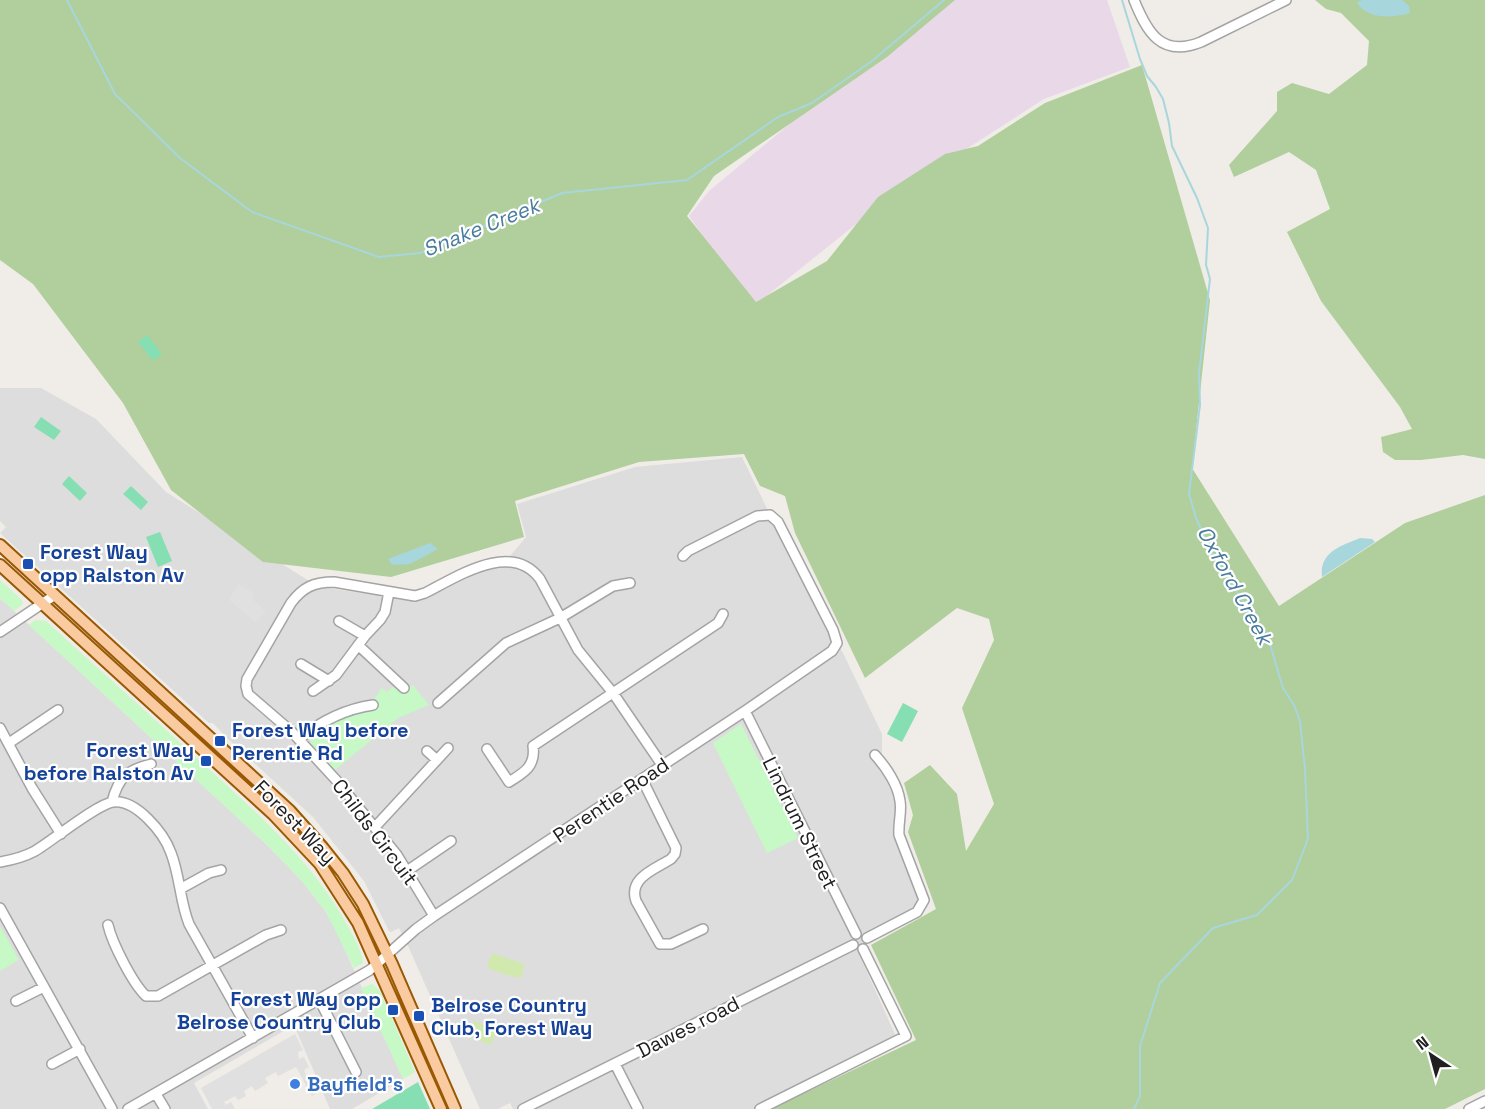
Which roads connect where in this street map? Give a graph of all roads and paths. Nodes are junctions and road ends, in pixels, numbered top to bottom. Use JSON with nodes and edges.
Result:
{"nodes":[{"id":1,"x":1134,"y":0,"type":"edge"},
{"id":2,"x":1286,"y":0,"type":"edge"},
{"id":3,"x":0,"y":545,"type":"edge"},
{"id":4,"x":683,"y":556,"type":"dead end"},
{"id":5,"x":0,"y":565,"type":"edge"},
{"id":6,"x":630,"y":584,"type":"dead end"},
{"id":7,"x":389,"y":592,"type":"junction"},
{"id":8,"x":55,"y":595,"type":"junction"},
{"id":9,"x":43,"y":603,"type":"junction"},
{"id":10,"x":723,"y":614,"type":"dead end"},
{"id":11,"x":560,"y":618,"type":"junction"},
{"id":12,"x":339,"y":621,"type":"dead end"},
{"id":13,"x":0,"y":632,"type":"edge"},
{"id":14,"x":365,"y":636,"type":"junction"},
{"id":15,"x":358,"y":645,"type":"junction"},
{"id":16,"x":301,"y":664,"type":"dead end"},
{"id":17,"x":329,"y":681,"type":"junction"},
{"id":18,"x":404,"y":688,"type":"dead end"},
{"id":19,"x":313,"y":692,"type":"dead end"},
{"id":20,"x":614,"y":693,"type":"junction"},
{"id":21,"x":438,"y":703,"type":"dead end"},
{"id":22,"x":373,"y":705,"type":"dead end"},
{"id":23,"x":58,"y":710,"type":"dead end"},
{"id":24,"x":745,"y":711,"type":"junction"},
{"id":25,"x":0,"y":728,"type":"edge"},
{"id":26,"x":299,"y":740,"type":"junction"},
{"id":27,"x":9,"y":743,"type":"junction"},
{"id":28,"x":448,"y":748,"type":"dead end"},
{"id":29,"x":487,"y":749,"type":"dead end"},
{"id":30,"x":427,"y":751,"type":"dead end"},
{"id":31,"x":875,"y":755,"type":"dead end"},
{"id":32,"x":437,"y":760,"type":"junction"},
{"id":33,"x":151,"y":764,"type":"dead end"},
{"id":34,"x":662,"y":765,"type":"junction"},
{"id":35,"x":642,"y":779,"type":"junction"},
{"id":36,"x":111,"y":802,"type":"junction"},
{"id":37,"x":375,"y":827,"type":"junction"},
{"id":38,"x":61,"y":834,"type":"junction"},
{"id":39,"x":451,"y":841,"type":"dead end"},
{"id":40,"x":0,"y":862,"type":"edge"},
{"id":41,"x":221,"y":870,"type":"dead end"},
{"id":42,"x":407,"y":871,"type":"junction"},
{"id":43,"x":180,"y":889,"type":"junction"},
{"id":44,"x":0,"y":908,"type":"edge"},
{"id":45,"x":434,"y":916,"type":"junction"},
{"id":46,"x":108,"y":925,"type":"dead end"},
{"id":47,"x":703,"y":929,"type":"dead end"},
{"id":48,"x":281,"y":930,"type":"dead end"},
{"id":49,"x":856,"y":934,"type":"junction"},
{"id":50,"x":867,"y":938,"type":"junction"},
{"id":51,"x":853,"y":945,"type":"junction"},
{"id":52,"x":863,"y":949,"type":"junction"},
{"id":53,"x":387,"y":954,"type":"junction"},
{"id":54,"x":378,"y":964,"type":"junction"},
{"id":55,"x":212,"y":965,"type":"junction"},
{"id":56,"x":44,"y":987,"type":"junction"},
{"id":57,"x":319,"y":999,"type":"junction"},
{"id":58,"x":16,"y":1001,"type":"dead end"},
{"id":59,"x":253,"y":1038,"type":"junction"},
{"id":60,"x":80,"y":1049,"type":"junction"},
{"id":61,"x":52,"y":1064,"type":"dead end"},
{"id":62,"x":615,"y":1064,"type":"junction"},
{"id":63,"x":356,"y":1072,"type":"dead end"},
{"id":64,"x":156,"y":1094,"type":"junction"},
{"id":65,"x":1485,"y":1101,"type":"edge"},
{"id":66,"x":112,"y":1109,"type":"edge"},
{"id":67,"x":128,"y":1109,"type":"edge"},
{"id":68,"x":165,"y":1109,"type":"edge"},
{"id":69,"x":441,"y":1109,"type":"edge"},
{"id":70,"x":455,"y":1109,"type":"edge"},
{"id":71,"x":523,"y":1109,"type":"edge"},
{"id":72,"x":638,"y":1109,"type":"edge"},
{"id":73,"x":760,"y":1109,"type":"edge"},
{"id":74,"x":1469,"y":1109,"type":"edge"}],
"edges":[{"from":1,"to":2,"type":"street"},
{"from":3,"to":8,"type":"main road","name":"Forest Way"},
{"from":4,"to":24,"type":"street","name":"Perentie Road"},
{"from":5,"to":9,"type":"main road","name":"Forest Way"},
{"from":6,"to":11,"type":"street"},
{"from":7,"to":11,"type":"street","name":"Childs Circuit"},
{"from":7,"to":14,"type":"street"},
{"from":7,"to":26,"type":"street","name":"Childs Circuit"},
{"from":8,"to":9,"type":"street"},
{"from":8,"to":53,"type":"main road","name":"Forest Way"},
{"from":9,"to":13,"type":"street"},
{"from":9,"to":54,"type":"main road","name":"Forest Way"},
{"from":10,"to":20,"type":"street"},
{"from":11,"to":20,"type":"street","name":"Childs Circuit"},
{"from":11,"to":21,"type":"street"},
{"from":12,"to":14,"type":"street"},
{"from":14,"to":15,"type":"street"},
{"from":15,"to":17,"type":"street"},
{"from":15,"to":18,"type":"street"},
{"from":16,"to":17,"type":"street"},
{"from":17,"to":19,"type":"street"},
{"from":20,"to":29,"type":"street"},
{"from":20,"to":34,"type":"street","name":"Childs Circuit"},
{"from":22,"to":26,"type":"street"},
{"from":23,"to":27,"type":"street"},
{"from":24,"to":34,"type":"street","name":"Perentie Road"},
{"from":24,"to":49,"type":"street","name":"Lindrum Street"},
{"from":25,"to":27,"type":"street"},
{"from":26,"to":37,"type":"street","name":"Childs Circuit"},
{"from":27,"to":38,"type":"street"},
{"from":28,"to":32,"type":"street"},
{"from":30,"to":32,"type":"street"},
{"from":31,"to":50,"type":"street"},
{"from":32,"to":37,"type":"street"},
{"from":33,"to":36,"type":"street"},
{"from":34,"to":35,"type":"street","name":"Perentie Road"},
{"from":35,"to":45,"type":"street","name":"Perentie Road"},
{"from":35,"to":47,"type":"street"},
{"from":36,"to":38,"type":"street"},
{"from":36,"to":43,"type":"street"},
{"from":37,"to":42,"type":"street","name":"Childs Circuit"},
{"from":38,"to":40,"type":"street"},
{"from":39,"to":42,"type":"street"},
{"from":41,"to":43,"type":"street"},
{"from":42,"to":45,"type":"street","name":"Childs Circuit"},
{"from":43,"to":55,"type":"street"},
{"from":44,"to":56,"type":"street"},
{"from":45,"to":53,"type":"street","name":"Perentie Road"},
{"from":46,"to":55,"type":"street"},
{"from":48,"to":55,"type":"street"},
{"from":49,"to":50,"type":"street"},
{"from":49,"to":51,"type":"street"},
{"from":50,"to":52,"type":"street"},
{"from":51,"to":52,"type":"street"},
{"from":51,"to":62,"type":"street","name":"Dawes road"},
{"from":52,"to":73,"type":"street"},
{"from":53,"to":54,"type":"street","name":"Perentie Road"},
{"from":53,"to":70,"type":"main road","name":"Forest Way"},
{"from":54,"to":57,"type":"street","name":"Perentie Road"},
{"from":54,"to":69,"type":"main road","name":"Forest Way"},
{"from":55,"to":59,"type":"street"},
{"from":56,"to":58,"type":"street"},
{"from":56,"to":60,"type":"street"},
{"from":57,"to":59,"type":"street","name":"Perentie Road"},
{"from":57,"to":63,"type":"street"},
{"from":59,"to":64,"type":"street","name":"Perentie Road"},
{"from":60,"to":61,"type":"street"},
{"from":60,"to":66,"type":"street"},
{"from":62,"to":71,"type":"street","name":"Dawes road"},
{"from":62,"to":72,"type":"street"},
{"from":64,"to":67,"type":"street","name":"Perentie Road"},
{"from":64,"to":68,"type":"street"},
{"from":65,"to":74,"type":"street"}]}
